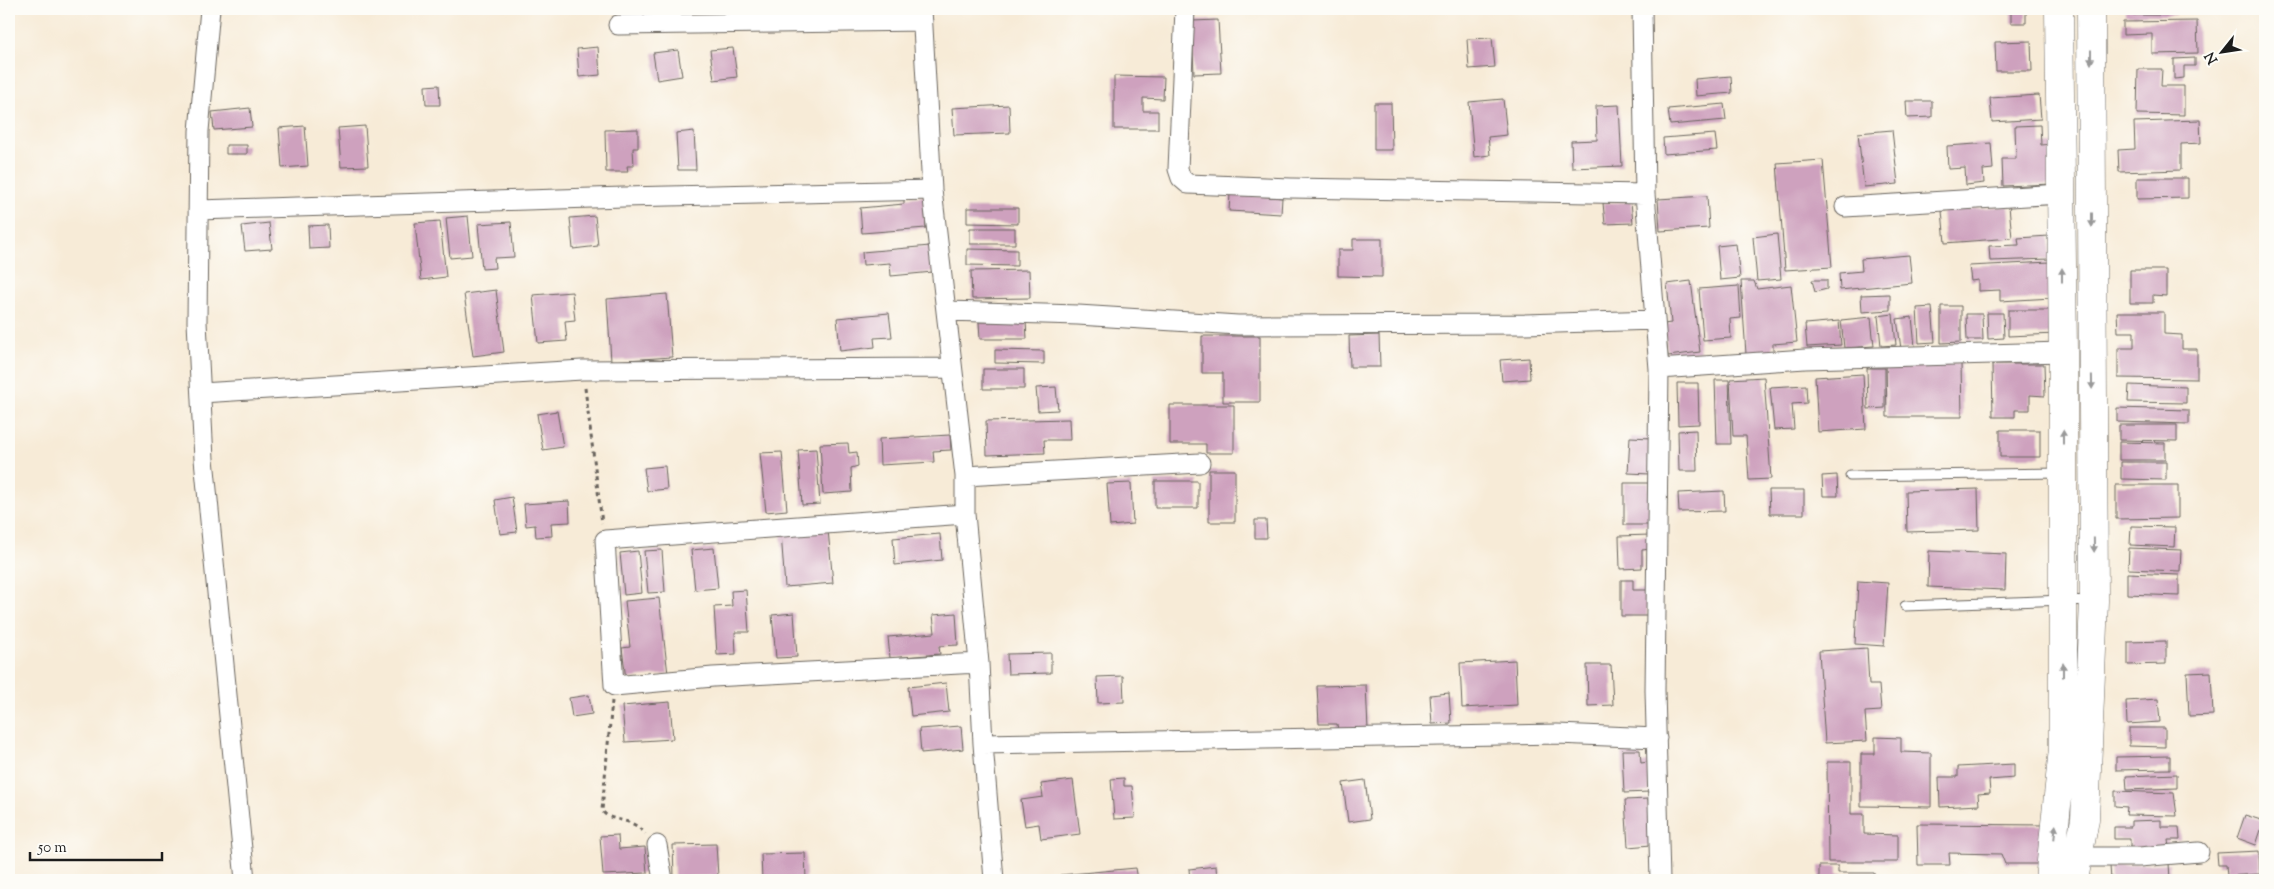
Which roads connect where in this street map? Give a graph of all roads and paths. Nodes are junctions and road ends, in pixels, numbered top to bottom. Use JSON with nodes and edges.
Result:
{"nodes":[{"id":1,"x":210,"y":9,"type":"edge"},
{"id":2,"x":1185,"y":9,"type":"edge"},
{"id":3,"x":1642,"y":9,"type":"edge"},
{"id":4,"x":2059,"y":9,"type":"edge"},
{"id":5,"x":2091,"y":9,"type":"edge"},
{"id":6,"x":922,"y":15,"type":"edge"},
{"id":7,"x":618,"y":25,"type":"dead end"},
{"id":8,"x":932,"y":190,"type":"junction"},
{"id":9,"x":1645,"y":194,"type":"junction"},
{"id":10,"x":2061,"y":194,"type":"junction"},
{"id":11,"x":1845,"y":207,"type":"dead end"},
{"id":12,"x":198,"y":210,"type":"junction"},
{"id":13,"x":947,"y":311,"type":"junction"},
{"id":14,"x":1655,"y":320,"type":"junction"},
{"id":15,"x":2063,"y":352,"type":"junction"},
{"id":16,"x":951,"y":368,"type":"junction"},
{"id":17,"x":1659,"y":369,"type":"junction"},
{"id":18,"x":582,"y":370,"type":"junction"},
{"id":19,"x":201,"y":392,"type":"junction"},
{"id":20,"x":1200,"y":463,"type":"dead end"},
{"id":21,"x":2063,"y":473,"type":"junction"},
{"id":22,"x":965,"y":476,"type":"junction"},
{"id":23,"x":1850,"y":476,"type":"dead end"},
{"id":24,"x":965,"y":514,"type":"junction"},
{"id":25,"x":605,"y":540,"type":"junction"},
{"id":26,"x":2064,"y":600,"type":"junction"},
{"id":27,"x":2094,"y":601,"type":"junction"},
{"id":28,"x":1905,"y":606,"type":"dead end"},
{"id":29,"x":979,"y":663,"type":"junction"},
{"id":30,"x":614,"y":686,"type":"junction"},
{"id":31,"x":1657,"y":738,"type":"junction"},
{"id":32,"x":983,"y":744,"type":"junction"},
{"id":33,"x":2076,"y":749,"type":"junction"},
{"id":34,"x":657,"y":845,"type":"joint"},
{"id":35,"x":2199,"y":852,"type":"dead end"},
{"id":36,"x":2076,"y":869,"type":"edge"},
{"id":37,"x":245,"y":880,"type":"edge"},
{"id":38,"x":663,"y":880,"type":"edge"},
{"id":39,"x":994,"y":880,"type":"edge"},
{"id":40,"x":1660,"y":880,"type":"edge"},
{"id":41,"x":2049,"y":880,"type":"edge"}],
"edges":[{"from":1,"to":12,"type":"street"},
{"from":2,"to":9,"type":"street"},
{"from":3,"to":9,"type":"street"},
{"from":4,"to":10,"type":"highway"},
{"from":5,"to":27,"type":"highway","one_way":true},
{"from":6,"to":7,"type":"street"},
{"from":6,"to":8,"type":"street"},
{"from":8,"to":12,"type":"street"},
{"from":8,"to":13,"type":"street"},
{"from":9,"to":14,"type":"street"},
{"from":10,"to":11,"type":"street"},
{"from":15,"to":10,"type":"highway","one_way":true},
{"from":12,"to":19,"type":"street"},
{"from":13,"to":14,"type":"street"},
{"from":13,"to":16,"type":"street"},
{"from":14,"to":17,"type":"street"},
{"from":15,"to":17,"type":"street"},
{"from":21,"to":15,"type":"highway","one_way":true},
{"from":16,"to":18,"type":"street"},
{"from":16,"to":22,"type":"street"},
{"from":17,"to":31,"type":"street"},
{"from":18,"to":19,"type":"street"},
{"from":18,"to":25,"type":"path"},
{"from":19,"to":37,"type":"street"},
{"from":20,"to":22,"type":"street"},
{"from":21,"to":23,"type":"lane"},
{"from":21,"to":26,"type":"highway"},
{"from":22,"to":24,"type":"street"},
{"from":24,"to":25,"type":"street"},
{"from":24,"to":29,"type":"street"},
{"from":25,"to":30,"type":"street"},
{"from":26,"to":27,"type":"lane"},
{"from":26,"to":28,"type":"lane"},
{"from":33,"to":26,"type":"highway","one_way":true},
{"from":27,"to":33,"type":"highway"},
{"from":29,"to":30,"type":"street"},
{"from":29,"to":32,"type":"street"},
{"from":30,"to":34,"type":"path"},
{"from":31,"to":32,"type":"street"},
{"from":31,"to":40,"type":"street"},
{"from":32,"to":39,"type":"street"},
{"from":33,"to":36,"type":"highway"},
{"from":41,"to":33,"type":"highway","one_way":true},
{"from":34,"to":38,"type":"street"},
{"from":35,"to":36,"type":"street"}]}
